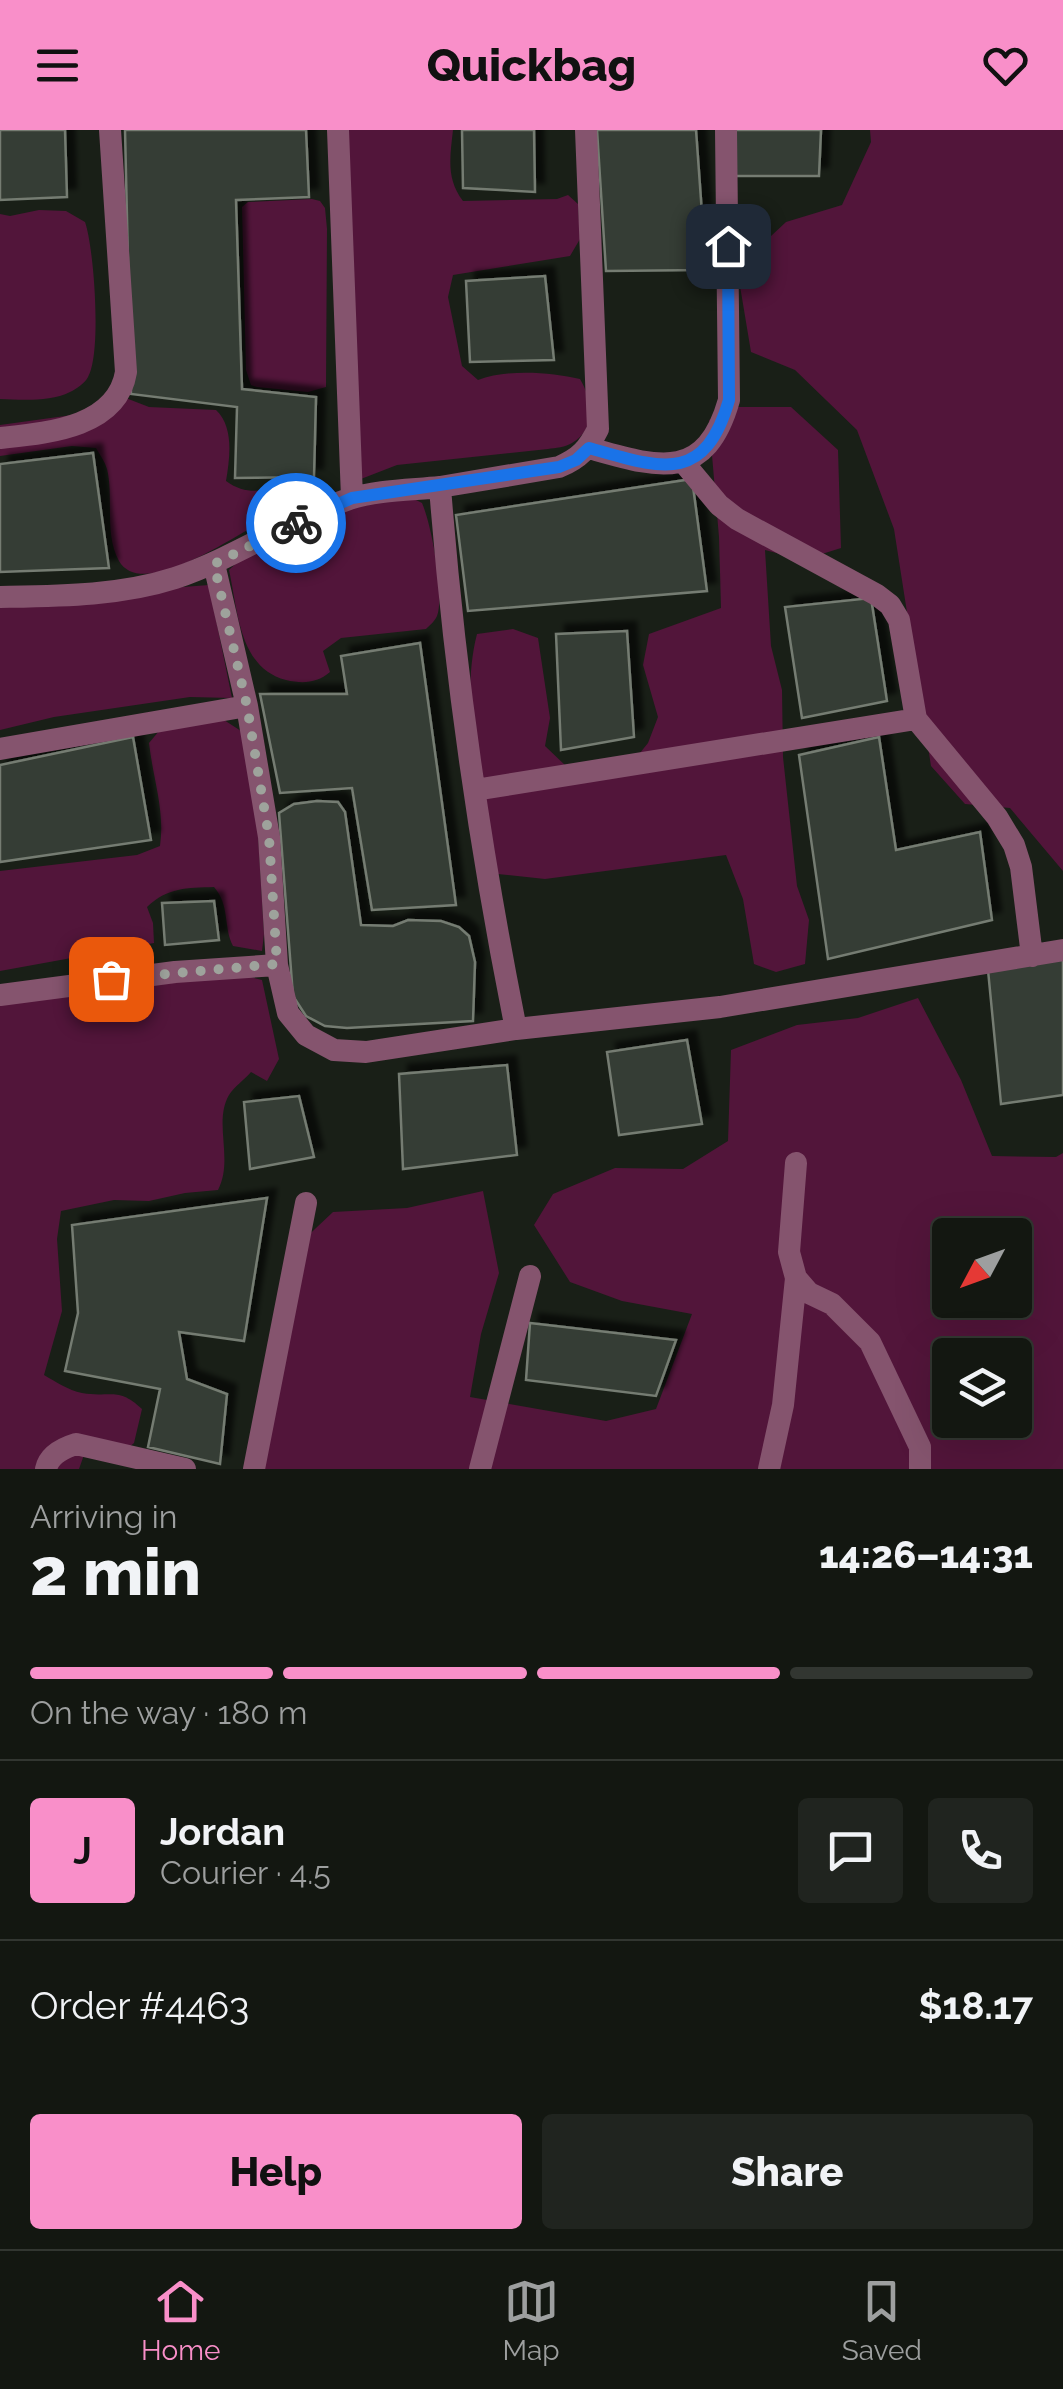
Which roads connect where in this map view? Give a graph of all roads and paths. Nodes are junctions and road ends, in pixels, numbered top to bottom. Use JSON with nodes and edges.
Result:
{"nodes":[{"id":1,"x":110,"y":130,"type":"edge"},
{"id":2,"x":338,"y":130,"type":"edge"},
{"id":3,"x":586,"y":130,"type":"edge"},
{"id":4,"x":726,"y":130,"type":"edge"},
{"id":5,"x":0,"y":438,"type":"edge"},
{"id":6,"x":589,"y":448,"type":"junction"},
{"id":7,"x":684,"y":463,"type":"junction"},
{"id":8,"x":440,"y":486,"type":"junction"},
{"id":9,"x":352,"y":498,"type":"junction"},
{"id":10,"x":214,"y":564,"type":"junction"},
{"id":11,"x":0,"y":597,"type":"edge"},
{"id":12,"x":247,"y":706,"type":"junction"},
{"id":13,"x":916,"y":719,"type":"junction"},
{"id":14,"x":0,"y":749,"type":"edge"},
{"id":15,"x":476,"y":790,"type":"junction"},
{"id":16,"x":1063,"y":950,"type":"edge"},
{"id":17,"x":1032,"y":956,"type":"junction"},
{"id":18,"x":277,"y":964,"type":"junction"},
{"id":19,"x":0,"y":995,"type":"edge"},
{"id":20,"x":516,"y":1029,"type":"junction"},
{"id":21,"x":796,"y":1162,"type":"dead end"},
{"id":22,"x":306,"y":1203,"type":"dead end"},
{"id":23,"x":530,"y":1276,"type":"dead end"},
{"id":24,"x":796,"y":1278,"type":"junction"},
{"id":25,"x":46,"y":1469,"type":"edge"},
{"id":26,"x":186,"y":1469,"type":"edge"},
{"id":27,"x":254,"y":1469,"type":"edge"},
{"id":28,"x":480,"y":1469,"type":"edge"},
{"id":29,"x":769,"y":1469,"type":"edge"},
{"id":30,"x":920,"y":1469,"type":"edge"}],
"edges":[{"from":1,"to":5,"type":"street"},
{"from":2,"to":9,"type":"street"},
{"from":3,"to":6,"type":"street"},
{"from":4,"to":7,"type":"street"},
{"from":6,"to":7,"type":"street"},
{"from":6,"to":8,"type":"street"},
{"from":7,"to":13,"type":"street"},
{"from":8,"to":9,"type":"street"},
{"from":8,"to":15,"type":"street"},
{"from":9,"to":10,"type":"street"},
{"from":10,"to":11,"type":"street"},
{"from":10,"to":12,"type":"street"},
{"from":12,"to":14,"type":"street"},
{"from":12,"to":18,"type":"street"},
{"from":13,"to":15,"type":"street"},
{"from":13,"to":17,"type":"street"},
{"from":15,"to":20,"type":"street"},
{"from":16,"to":17,"type":"street"},
{"from":17,"to":20,"type":"street"},
{"from":18,"to":19,"type":"street"},
{"from":18,"to":20,"type":"street"},
{"from":21,"to":24,"type":"street"},
{"from":22,"to":27,"type":"street"},
{"from":23,"to":28,"type":"street"},
{"from":24,"to":29,"type":"street"},
{"from":24,"to":30,"type":"street"},
{"from":25,"to":26,"type":"street"}]}
